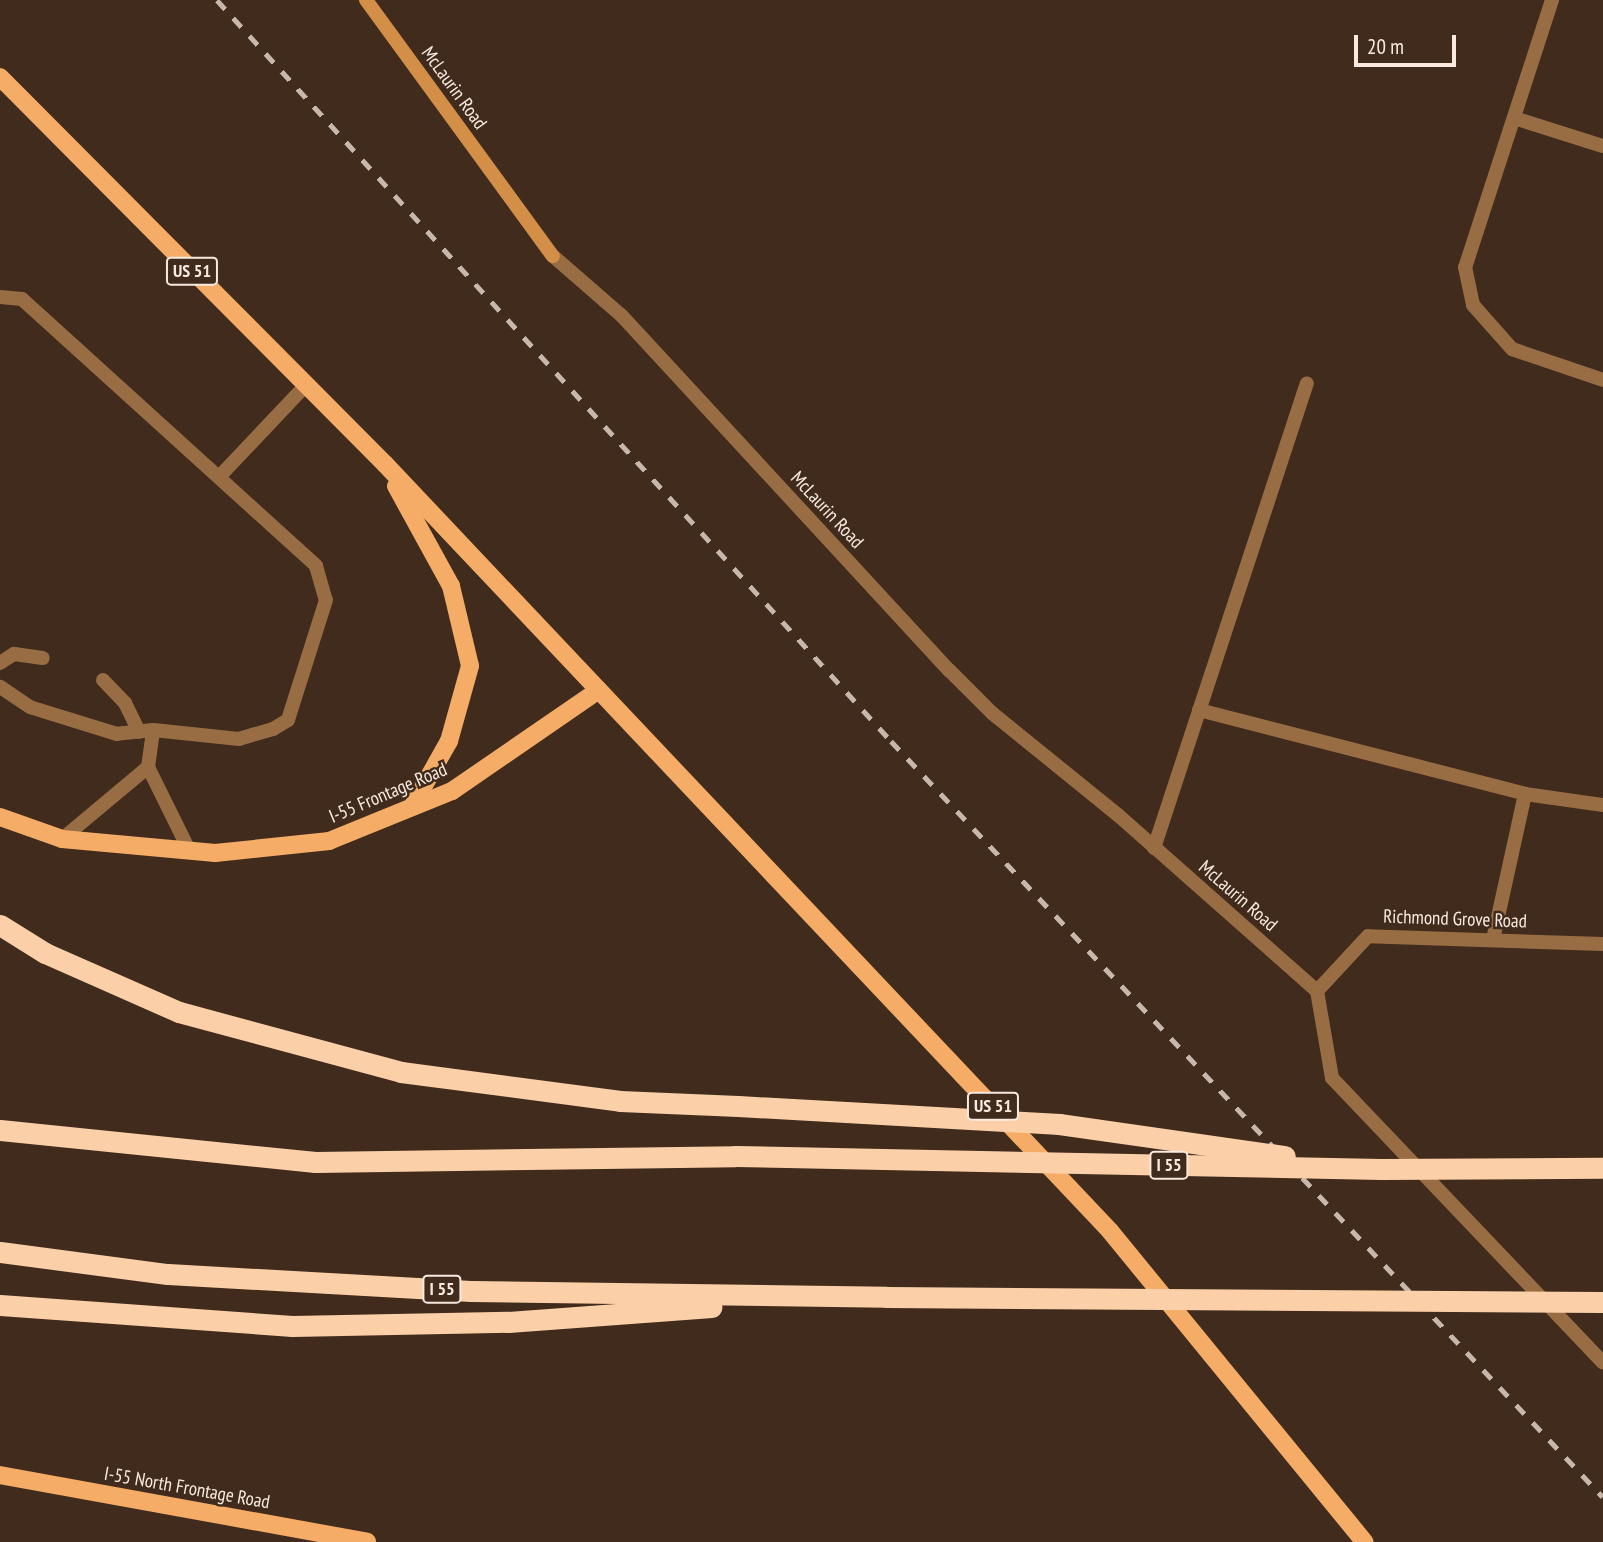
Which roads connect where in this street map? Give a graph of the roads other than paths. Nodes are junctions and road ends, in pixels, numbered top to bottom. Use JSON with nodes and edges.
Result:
{"nodes":[{"id":1,"x":366,"y":0,"type":"edge"},
{"id":2,"x":1552,"y":0,"type":"edge"},
{"id":3,"x":0,"y":77,"type":"edge"},
{"id":4,"x":1514,"y":118,"type":"junction"},
{"id":5,"x":1603,"y":146,"type":"edge"},
{"id":6,"x":0,"y":297,"type":"edge"},
{"id":7,"x":1603,"y":380,"type":"edge"},
{"id":8,"x":1307,"y":384,"type":"dead end"},
{"id":9,"x":306,"y":385,"type":"junction"},
{"id":10,"x":385,"y":464,"type":"junction"},
{"id":11,"x":219,"y":477,"type":"junction"},
{"id":12,"x":43,"y":657,"type":"dead end"},
{"id":13,"x":0,"y":663,"type":"edge"},
{"id":14,"x":103,"y":680,"type":"dead end"},
{"id":15,"x":0,"y":687,"type":"edge"},
{"id":16,"x":599,"y":690,"type":"junction"},
{"id":17,"x":1199,"y":710,"type":"junction"},
{"id":18,"x":146,"y":731,"type":"junction"},
{"id":19,"x":148,"y":767,"type":"junction"},
{"id":20,"x":1525,"y":794,"type":"junction"},
{"id":21,"x":1603,"y":805,"type":"edge"},
{"id":22,"x":413,"y":806,"type":"junction"},
{"id":23,"x":0,"y":817,"type":"edge"},
{"id":24,"x":62,"y":839,"type":"junction"},
{"id":25,"x":1154,"y":848,"type":"junction"},
{"id":26,"x":189,"y":850,"type":"junction"},
{"id":27,"x":0,"y":925,"type":"edge"},
{"id":28,"x":1493,"y":940,"type":"junction"},
{"id":29,"x":1603,"y":944,"type":"edge"},
{"id":30,"x":1317,"y":991,"type":"junction"},
{"id":31,"x":0,"y":1130,"type":"edge"},
{"id":32,"x":1603,"y":1168,"type":"edge"},
{"id":33,"x":1381,"y":1169,"type":"junction"},
{"id":34,"x":0,"y":1252,"type":"edge"},
{"id":35,"x":848,"y":1297,"type":"junction"},
{"id":36,"x":1603,"y":1302,"type":"edge"},
{"id":37,"x":0,"y":1305,"type":"edge"},
{"id":38,"x":1603,"y":1363,"type":"edge"},
{"id":39,"x":0,"y":1475,"type":"edge"},
{"id":40,"x":367,"y":1542,"type":"edge"},
{"id":41,"x":1365,"y":1542,"type":"edge"}],
"edges":[{"from":1,"to":25,"type":"street","name":"McLaurin Road"},
{"from":2,"to":4,"type":"street"},
{"from":3,"to":9,"type":"main road","number":"US 51"},
{"from":4,"to":5,"type":"street"},
{"from":4,"to":7,"type":"street"},
{"from":6,"to":11,"type":"street"},
{"from":8,"to":17,"type":"street"},
{"from":9,"to":10,"type":"main road","number":"US 51"},
{"from":9,"to":11,"type":"street"},
{"from":10,"to":16,"type":"main road","number":"US 51"},
{"from":10,"to":22,"type":"main road"},
{"from":11,"to":18,"type":"street"},
{"from":12,"to":13,"type":"street"},
{"from":14,"to":18,"type":"street"},
{"from":15,"to":18,"type":"street"},
{"from":16,"to":22,"type":"main road","name":"I-55 Frontage Road"},
{"from":16,"to":41,"type":"main road","number":"US 51"},
{"from":17,"to":20,"type":"street"},
{"from":17,"to":25,"type":"street"},
{"from":18,"to":19,"type":"street"},
{"from":19,"to":24,"type":"street"},
{"from":19,"to":26,"type":"street"},
{"from":20,"to":21,"type":"street"},
{"from":20,"to":28,"type":"street"},
{"from":22,"to":26,"type":"main road","name":"I-55 Frontage Road"},
{"from":23,"to":24,"type":"main road","name":"I-55 Frontage Road"},
{"from":24,"to":26,"type":"main road","name":"I-55 Frontage Road"},
{"from":25,"to":30,"type":"street","name":"McLaurin Road"},
{"from":27,"to":33,"type":"highway","bridge":true},
{"from":28,"to":29,"type":"street","name":"Richmond Grove Road"},
{"from":28,"to":30,"type":"street","name":"Richmond Grove Road"},
{"from":30,"to":38,"type":"street"},
{"from":31,"to":33,"type":"highway","number":"I 55","bridge":true},
{"from":32,"to":33,"type":"highway","number":"I 55","bridge":true},
{"from":34,"to":35,"type":"highway","number":"I 55"},
{"from":35,"to":36,"type":"highway","number":"I 55","bridge":true},
{"from":35,"to":37,"type":"highway"},
{"from":39,"to":40,"type":"main road","name":"I-55 North Frontage Road"}]}
